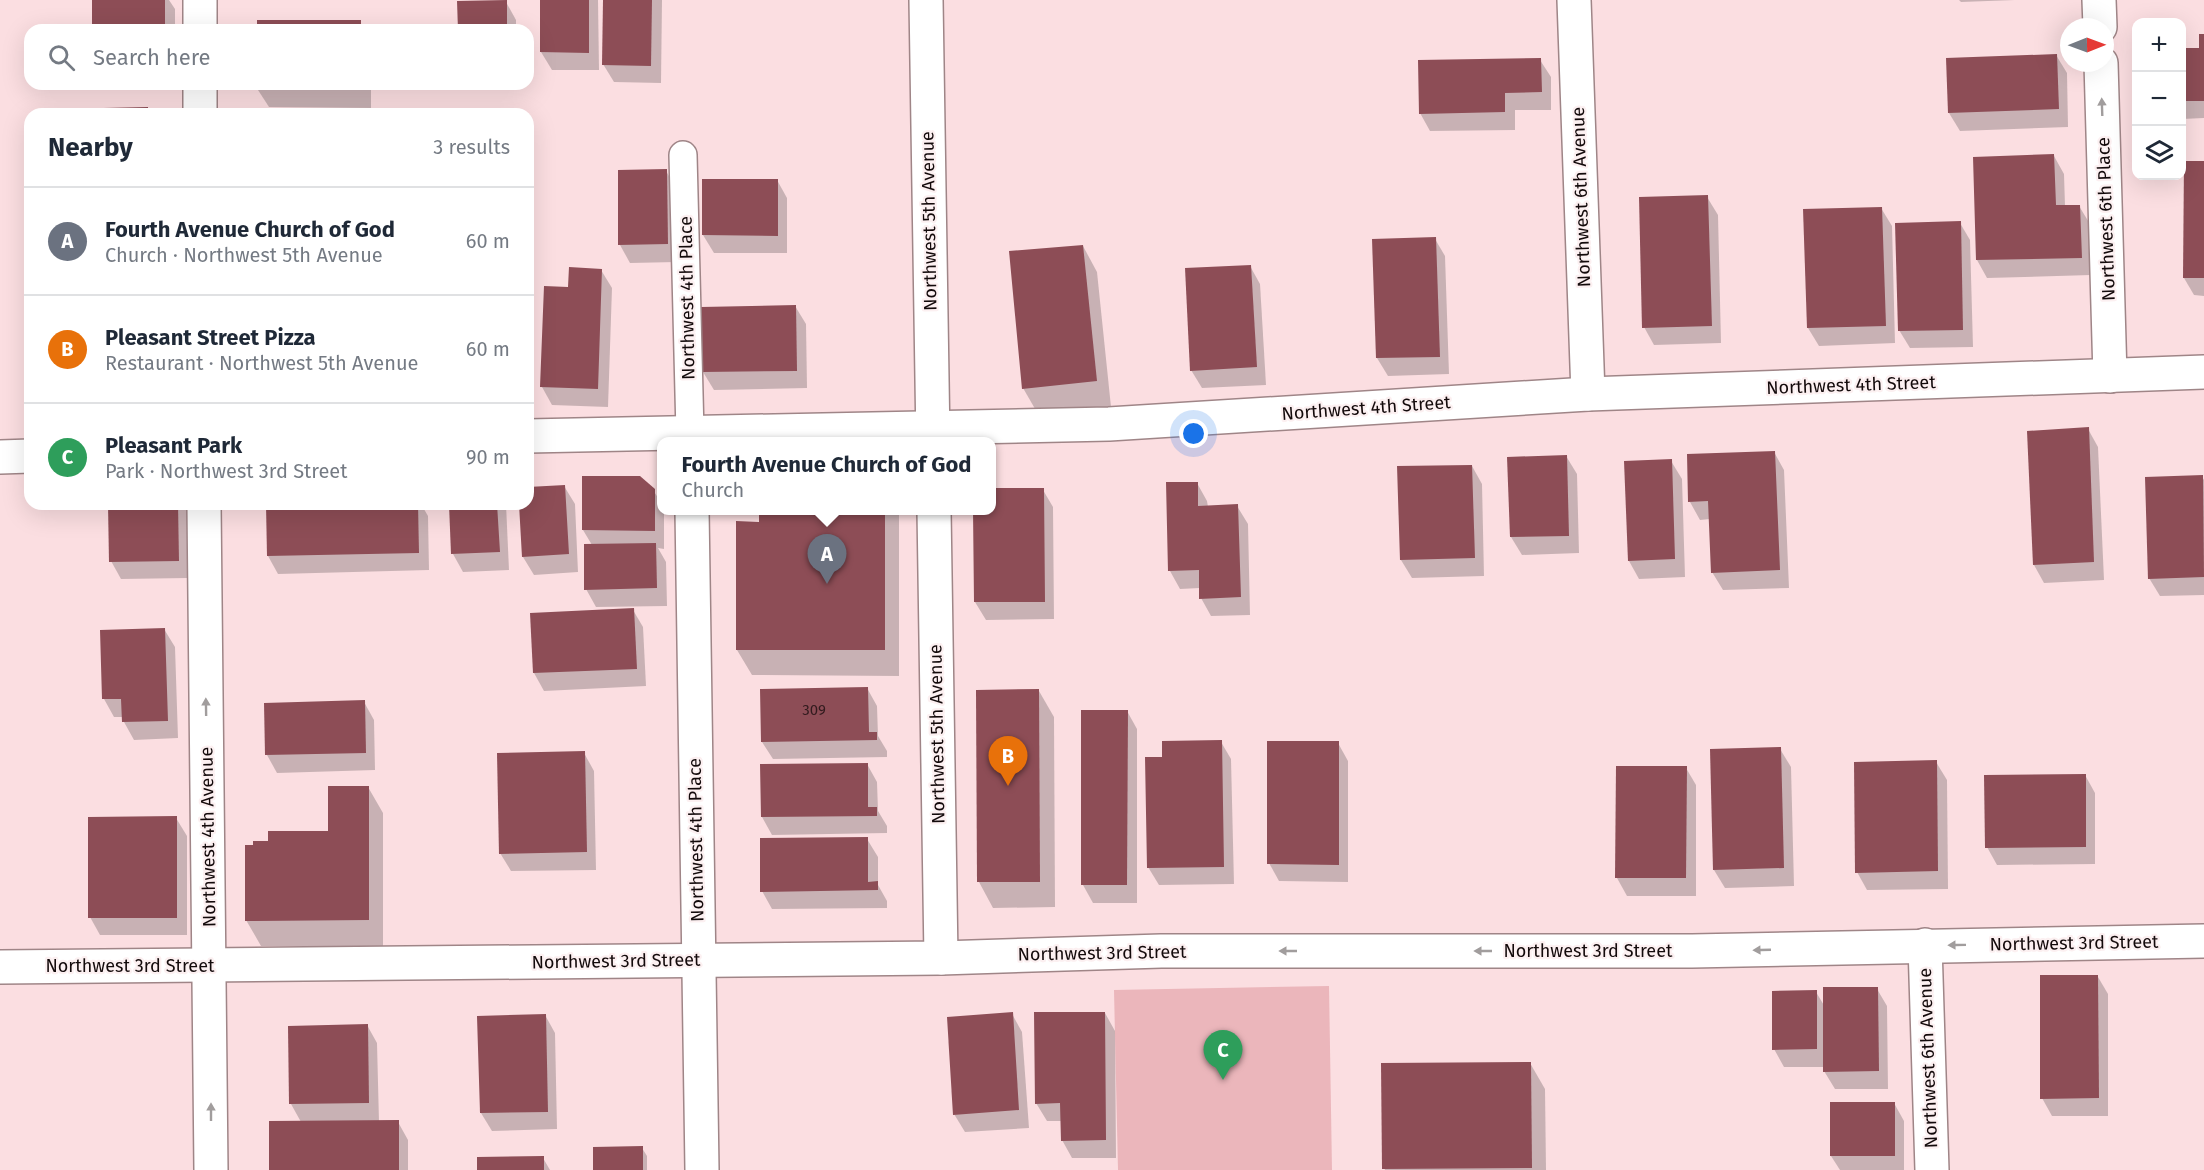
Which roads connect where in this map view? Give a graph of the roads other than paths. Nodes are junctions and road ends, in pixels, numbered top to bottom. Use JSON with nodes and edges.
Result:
{"nodes":[{"id":1,"x":200,"y":0,"type":"edge"},
{"id":2,"x":926,"y":0,"type":"edge"},
{"id":3,"x":1574,"y":0,"type":"edge"},
{"id":4,"x":2100,"y":0,"type":"edge"},
{"id":5,"x":2100,"y":18,"type":"edge"},
{"id":6,"x":200,"y":24,"type":"edge"},
{"id":7,"x":2101,"y":72,"type":"edge"},
{"id":8,"x":200,"y":90,"type":"edge"},
{"id":9,"x":201,"y":108,"type":"edge"},
{"id":10,"x":683,"y":155,"type":"dead end"},
{"id":11,"x":2204,"y":372,"type":"edge"},
{"id":12,"x":2110,"y":376,"type":"junction"},
{"id":13,"x":1588,"y":394,"type":"junction"},
{"id":14,"x":932,"y":435,"type":"edge"},
{"id":15,"x":534,"y":436,"type":"edge"},
{"id":16,"x":691,"y":437,"type":"edge"},
{"id":17,"x":24,"y":456,"type":"edge"},
{"id":18,"x":0,"y":457,"type":"edge"},
{"id":19,"x":204,"y":510,"type":"edge"},
{"id":20,"x":692,"y":515,"type":"edge"},
{"id":21,"x":934,"y":515,"type":"edge"},
{"id":22,"x":2204,"y":941,"type":"edge"},
{"id":23,"x":1925,"y":945,"type":"junction"},
{"id":24,"x":941,"y":958,"type":"junction"},
{"id":25,"x":698,"y":961,"type":"junction"},
{"id":26,"x":210,"y":966,"type":"junction"},
{"id":27,"x":0,"y":967,"type":"edge"},
{"id":28,"x":212,"y":1170,"type":"edge"},
{"id":29,"x":702,"y":1170,"type":"edge"},
{"id":30,"x":1932,"y":1170,"type":"edge"}],
"edges":[{"from":1,"to":6,"type":"street"},
{"from":2,"to":14,"type":"street","name":"Northwest 5th Avenue"},
{"from":3,"to":13,"type":"street","name":"Northwest 6th Avenue"},
{"from":4,"to":5,"type":"street"},
{"from":12,"to":7,"type":"street","name":"Northwest 6th Place","one_way":true},
{"from":8,"to":9,"type":"street"},
{"from":10,"to":16,"type":"lane","name":"Northwest 4th Place"},
{"from":11,"to":12,"type":"street","name":"Northwest 4th Street"},
{"from":12,"to":13,"type":"street","name":"Northwest 4th Street"},
{"from":13,"to":14,"type":"street","name":"Northwest 4th Street"},
{"from":14,"to":16,"type":"street","name":"Northwest 4th Street"},
{"from":15,"to":16,"type":"street","name":"Northwest 4th Street"},
{"from":17,"to":18,"type":"street"},
{"from":26,"to":19,"type":"street","name":"Northwest 4th Avenue","one_way":true},
{"from":20,"to":25,"type":"street","name":"Northwest 4th Place"},
{"from":21,"to":24,"type":"street","name":"Northwest 5th Avenue"},
{"from":22,"to":23,"type":"street","name":"Northwest 3rd Street","one_way":true},
{"from":23,"to":24,"type":"street","name":"Northwest 3rd Street","one_way":true},
{"from":23,"to":30,"type":"street","name":"Northwest 6th Avenue"},
{"from":24,"to":25,"type":"street","name":"Northwest 3rd Street"},
{"from":25,"to":26,"type":"street","name":"Northwest 3rd Street"},
{"from":25,"to":29,"type":"street","name":"Northwest 4th Place"},
{"from":26,"to":27,"type":"street","name":"Northwest 3rd Street"},
{"from":28,"to":26,"type":"street","name":"Northwest 4th Avenue","one_way":true}]}
